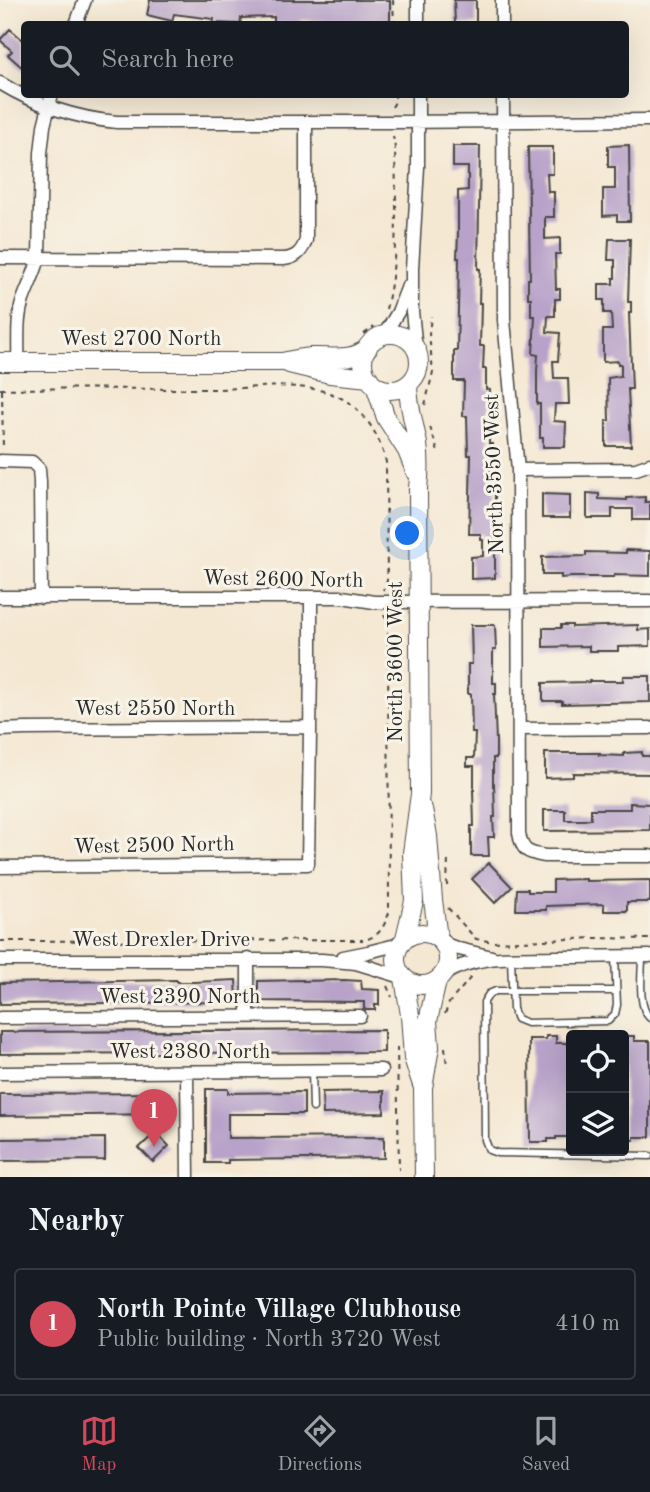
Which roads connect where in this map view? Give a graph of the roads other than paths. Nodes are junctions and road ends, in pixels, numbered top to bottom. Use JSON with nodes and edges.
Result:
{"nodes":[{"id":1,"x":85,"y":0,"type":"edge"},
{"id":2,"x":418,"y":0,"type":"edge"},
{"id":3,"x":502,"y":0,"type":"edge"},
{"id":4,"x":77,"y":21,"type":"edge"},
{"id":5,"x":418,"y":21,"type":"edge"},
{"id":6,"x":502,"y":21,"type":"edge"},
{"id":7,"x":0,"y":83,"type":"edge"},
{"id":8,"x":21,"y":95,"type":"edge"},
{"id":9,"x":418,"y":98,"type":"edge"},
{"id":10,"x":503,"y":98,"type":"edge"},
{"id":11,"x":50,"y":101,"type":"edge"},
{"id":12,"x":650,"y":120,"type":"edge"},
{"id":13,"x":503,"y":121,"type":"junction"},
{"id":14,"x":306,"y":122,"type":"junction"},
{"id":15,"x":418,"y":122,"type":"junction"},
{"id":16,"x":0,"y":258,"type":"edge"},
{"id":17,"x":39,"y":258,"type":"junction"},
{"id":18,"x":412,"y":269,"type":"junction"},
{"id":19,"x":383,"y":326,"type":"junction"},
{"id":20,"x":364,"y":343,"type":"junction"},
{"id":21,"x":416,"y":350,"type":"junction"},
{"id":22,"x":9,"y":362,"type":"edge"},
{"id":23,"x":282,"y":362,"type":"junction"},
{"id":24,"x":372,"y":382,"type":"junction"},
{"id":25,"x":408,"y":384,"type":"junction"},
{"id":26,"x":2,"y":461,"type":"edge"},
{"id":27,"x":650,"y":464,"type":"edge"},
{"id":28,"x":518,"y":470,"type":"junction"},
{"id":29,"x":418,"y":488,"type":"junction"},
{"id":30,"x":0,"y":597,"type":"edge"},
{"id":31,"x":311,"y":597,"type":"junction"},
{"id":32,"x":41,"y":598,"type":"junction"},
{"id":33,"x":650,"y":601,"type":"edge"},
{"id":34,"x":418,"y":602,"type":"junction"},
{"id":35,"x":518,"y":602,"type":"junction"},
{"id":36,"x":310,"y":727,"type":"junction"},
{"id":37,"x":650,"y":728,"type":"edge"},
{"id":38,"x":519,"y":729,"type":"junction"},
{"id":39,"x":0,"y":730,"type":"edge"},
{"id":40,"x":420,"y":793,"type":"junction"},
{"id":41,"x":650,"y":856,"type":"edge"},
{"id":42,"x":0,"y":867,"type":"edge"},
{"id":43,"x":441,"y":940,"type":"junction"},
{"id":44,"x":403,"y":941,"type":"junction"},
{"id":45,"x":615,"y":956,"type":"junction"},
{"id":46,"x":646,"y":956,"type":"edge"},
{"id":47,"x":505,"y":958,"type":"junction"},
{"id":48,"x":248,"y":959,"type":"junction"},
{"id":49,"x":0,"y":960,"type":"edge"},
{"id":50,"x":323,"y":960,"type":"junction"},
{"id":51,"x":403,"y":978,"type":"junction"},
{"id":52,"x":439,"y":978,"type":"junction"},
{"id":53,"x":512,"y":991,"type":"junction"},
{"id":54,"x":616,"y":991,"type":"junction"},
{"id":55,"x":646,"y":992,"type":"edge"},
{"id":56,"x":248,"y":1016,"type":"junction"},
{"id":57,"x":360,"y":1016,"type":"dead end"},
{"id":58,"x":0,"y":1017,"type":"edge"},
{"id":59,"x":650,"y":1018,"type":"edge"},
{"id":60,"x":381,"y":1070,"type":"dead end"},
{"id":61,"x":313,"y":1071,"type":"junction"},
{"id":62,"x":187,"y":1072,"type":"junction"},
{"id":63,"x":0,"y":1073,"type":"edge"},
{"id":64,"x":423,"y":1088,"type":"junction"},
{"id":65,"x":313,"y":1108,"type":"dead end"},
{"id":66,"x":650,"y":1156,"type":"edge"},
{"id":67,"x":188,"y":1177,"type":"edge"},
{"id":68,"x":424,"y":1177,"type":"edge"}],
"edges":[{"from":1,"to":4,"type":"street"},
{"from":2,"to":5,"type":"street"},
{"from":3,"to":6,"type":"street"},
{"from":7,"to":8,"type":"street"},
{"from":9,"to":15,"type":"street"},
{"from":10,"to":13,"type":"street","name":"North 3550 West"},
{"from":11,"to":14,"type":"street"},
{"from":11,"to":17,"type":"street"},
{"from":12,"to":13,"type":"street"},
{"from":13,"to":15,"type":"street"},
{"from":13,"to":28,"type":"street","name":"North 3550 West"},
{"from":14,"to":15,"type":"street"},
{"from":14,"to":17,"type":"street"},
{"from":15,"to":18,"type":"street"},
{"from":16,"to":17,"type":"street"},
{"from":17,"to":22,"type":"street"},
{"from":18,"to":19,"type":"street"},
{"from":18,"to":21,"type":"street"},
{"from":19,"to":20,"type":"street"},
{"from":19,"to":21,"type":"street"},
{"from":20,"to":23,"type":"street","name":"West 2700 North"},
{"from":20,"to":24,"type":"street"},
{"from":21,"to":25,"type":"street"},
{"from":22,"to":23,"type":"street","name":"West 2700 North"},
{"from":23,"to":24,"type":"street","name":"West 2700 North"},
{"from":24,"to":25,"type":"street"},
{"from":24,"to":29,"type":"street","name":"North 3600 West"},
{"from":25,"to":29,"type":"street","name":"North 3600 West"},
{"from":26,"to":32,"type":"street"},
{"from":27,"to":28,"type":"street"},
{"from":28,"to":35,"type":"street","name":"North 3550 West"},
{"from":29,"to":34,"type":"street","name":"North 3600 West"},
{"from":30,"to":32,"type":"street","name":"West 2600 North"},
{"from":31,"to":32,"type":"street","name":"West 2600 North"},
{"from":31,"to":34,"type":"street","name":"West 2600 North"},
{"from":31,"to":36,"type":"street"},
{"from":33,"to":35,"type":"street","name":"West 2600 North"},
{"from":34,"to":35,"type":"street","name":"West 2600 North"},
{"from":34,"to":40,"type":"street","name":"North 3600 West"},
{"from":35,"to":38,"type":"street","name":"North 3550 West"},
{"from":36,"to":39,"type":"street","name":"West 2550 North"},
{"from":36,"to":42,"type":"street","name":"West 2500 North"},
{"from":37,"to":38,"type":"street"},
{"from":38,"to":41,"type":"street","name":"North 3550 West"},
{"from":40,"to":43,"type":"street","name":"North 3600 West"},
{"from":40,"to":44,"type":"street","name":"North 3600 West"},
{"from":43,"to":44,"type":"street"},
{"from":43,"to":47,"type":"street"},
{"from":43,"to":52,"type":"street"},
{"from":44,"to":50,"type":"street","name":"West Drexler Drive"},
{"from":44,"to":51,"type":"street"},
{"from":45,"to":46,"type":"street"},
{"from":45,"to":47,"type":"street"},
{"from":45,"to":54,"type":"lane"},
{"from":46,"to":55,"type":"lane"},
{"from":47,"to":52,"type":"street"},
{"from":47,"to":53,"type":"lane"},
{"from":48,"to":49,"type":"street","name":"West Drexler Drive"},
{"from":48,"to":50,"type":"street","name":"West Drexler Drive"},
{"from":48,"to":56,"type":"street"},
{"from":50,"to":51,"type":"street","name":"West Drexler Drive"},
{"from":51,"to":52,"type":"street"},
{"from":51,"to":64,"type":"street"},
{"from":52,"to":64,"type":"street"},
{"from":53,"to":54,"type":"lane"},
{"from":53,"to":54,"type":"lane"},
{"from":53,"to":66,"type":"lane"},
{"from":55,"to":59,"type":"lane"},
{"from":56,"to":57,"type":"street","name":"West 2390 North"},
{"from":56,"to":58,"type":"street","name":"West 2390 North"},
{"from":60,"to":61,"type":"street","name":"West 2380 North"},
{"from":61,"to":62,"type":"street","name":"West 2380 North"},
{"from":61,"to":65,"type":"lane"},
{"from":62,"to":63,"type":"street","name":"West 2380 North"},
{"from":62,"to":67,"type":"street"},
{"from":64,"to":68,"type":"street"}]}
